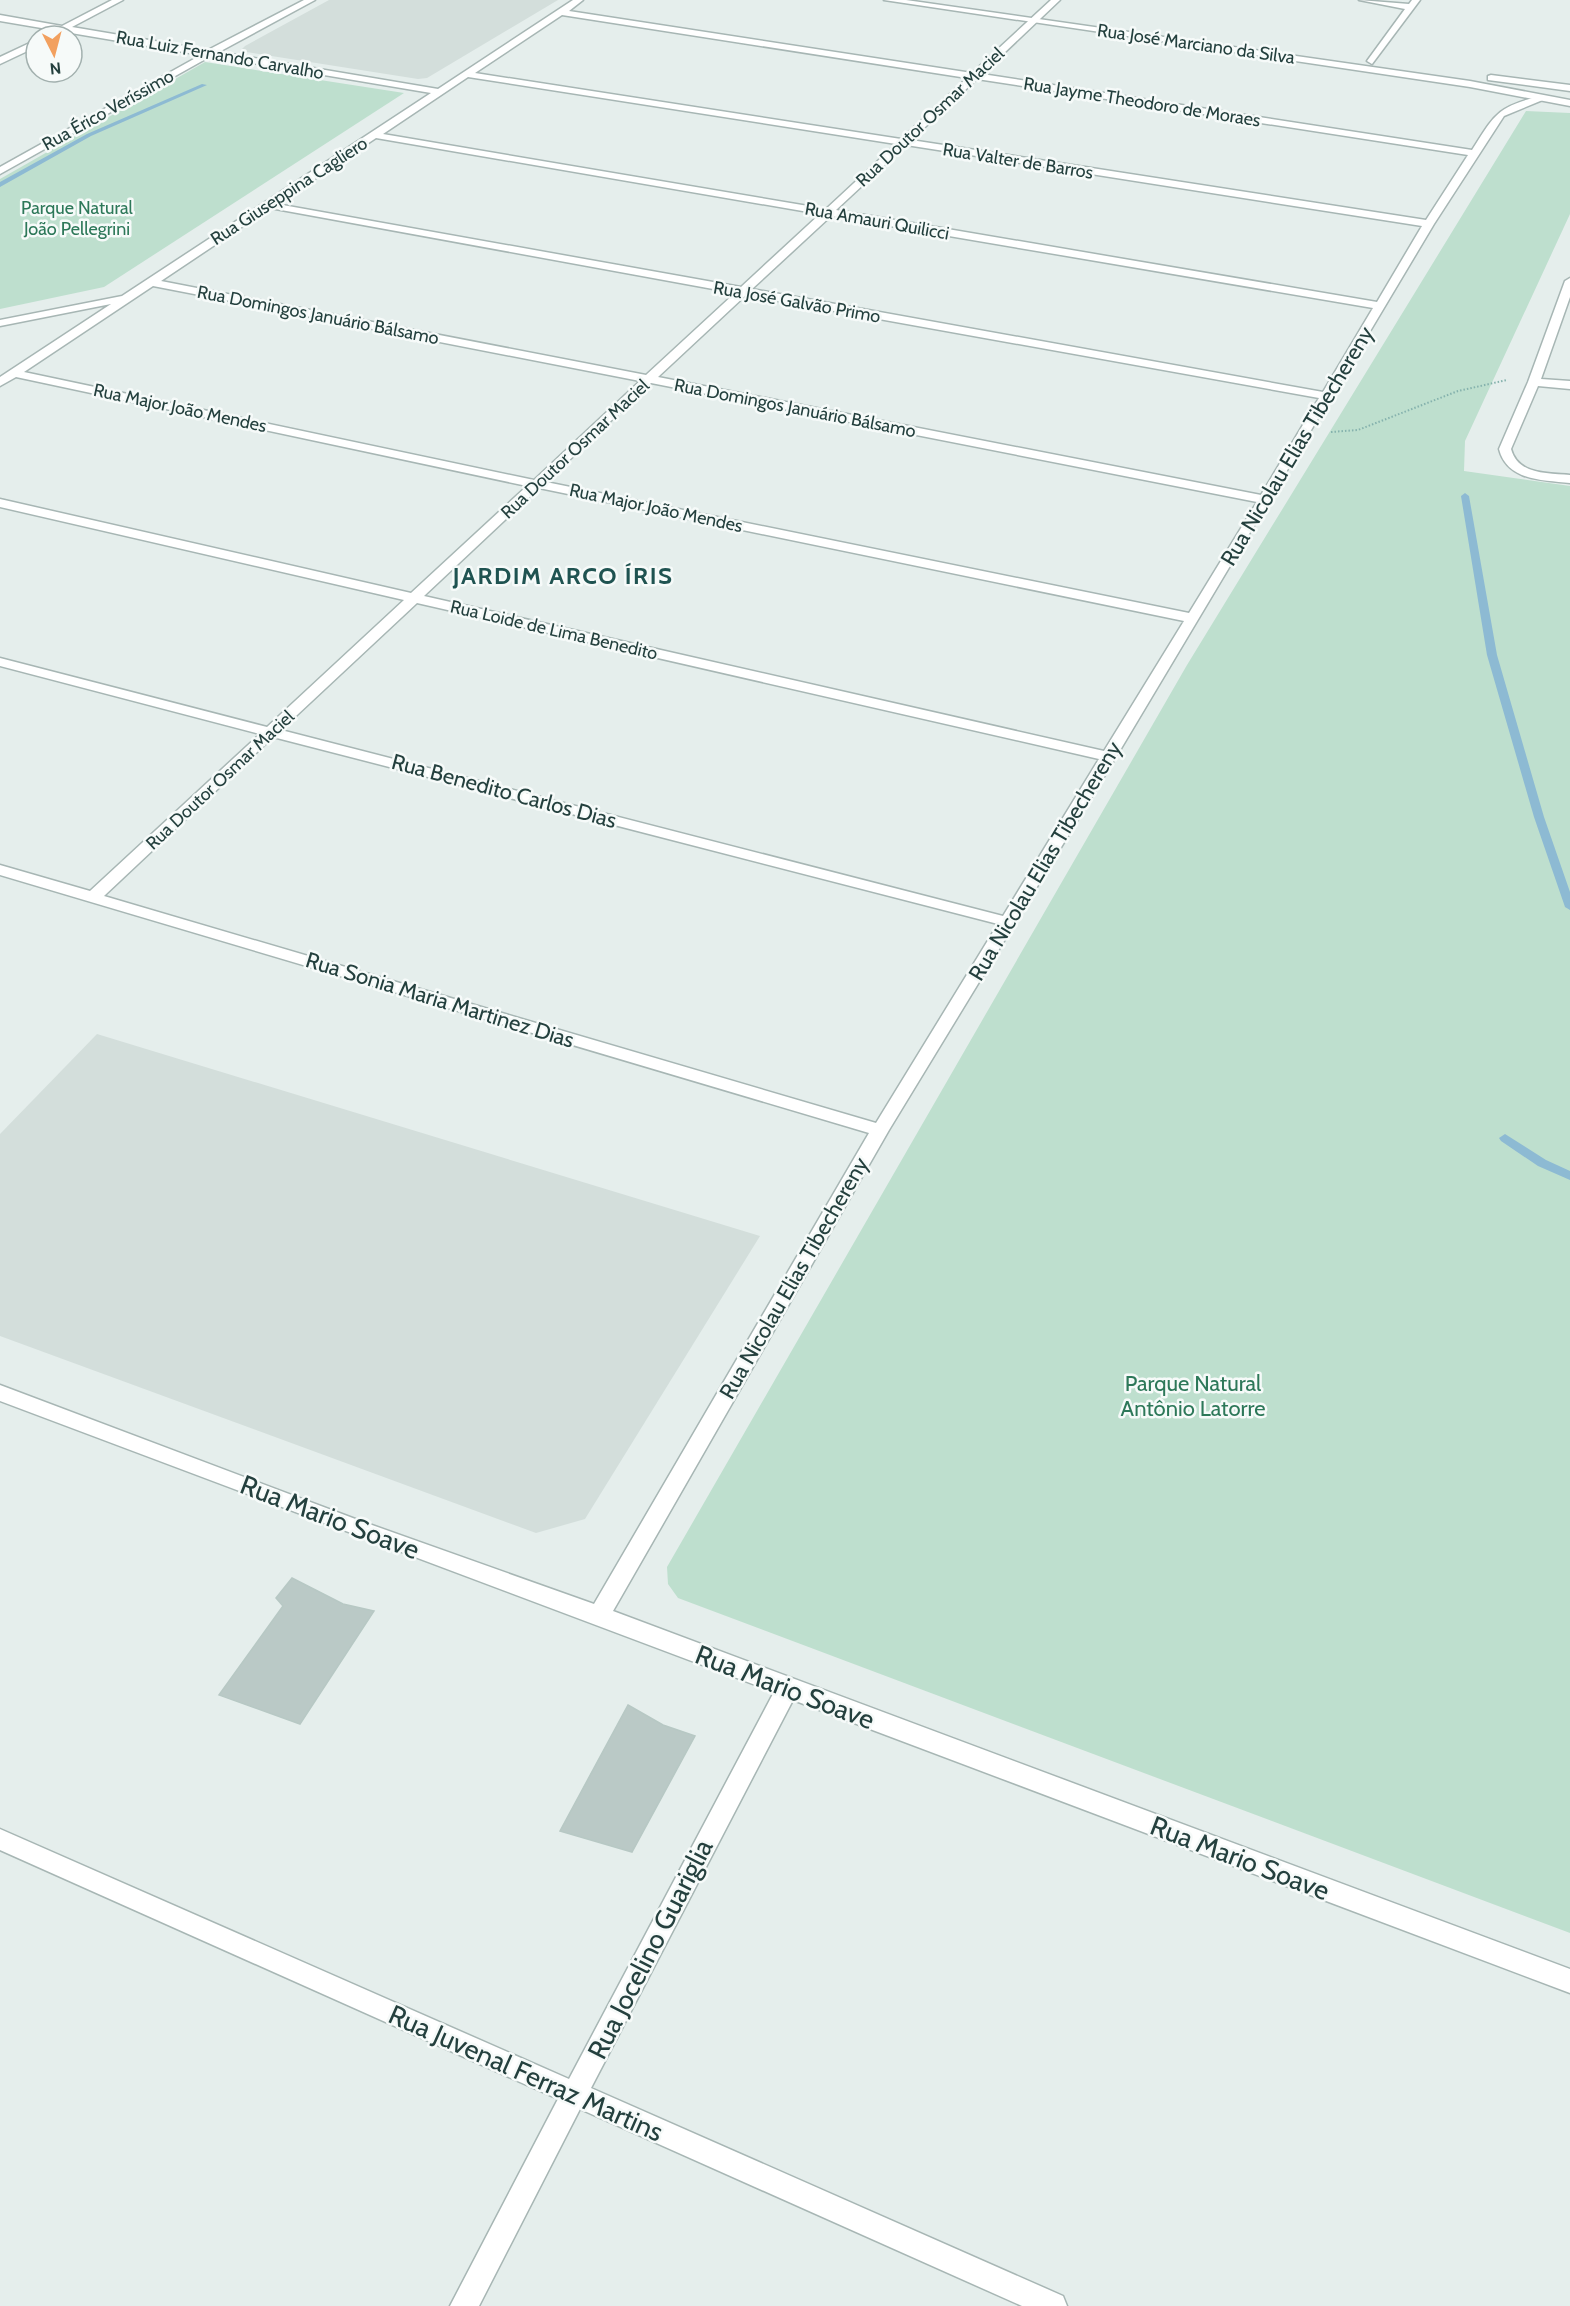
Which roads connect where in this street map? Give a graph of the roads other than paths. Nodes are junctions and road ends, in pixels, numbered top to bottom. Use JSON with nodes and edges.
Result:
{"nodes":[{"id":1,"x":119,"y":0,"type":"edge"},
{"id":2,"x":311,"y":0,"type":"edge"},
{"id":3,"x":579,"y":0,"type":"edge"},
{"id":4,"x":888,"y":0,"type":"edge"},
{"id":5,"x":954,"y":0,"type":"edge"},
{"id":6,"x":1056,"y":0,"type":"edge"},
{"id":7,"x":1363,"y":0,"type":"edge"},
{"id":8,"x":1414,"y":3,"type":"edge"},
{"id":9,"x":560,"y":12,"type":"junction"},
{"id":10,"x":1038,"y":17,"type":"junction"},
{"id":11,"x":0,"y":18,"type":"edge"},
{"id":12,"x":34,"y":24,"type":"edge"},
{"id":13,"x":73,"y":24,"type":"edge"},
{"id":14,"x":84,"y":32,"type":"edge"},
{"id":15,"x":24,"y":49,"type":"edge"},
{"id":16,"x":210,"y":53,"type":"junction"},
{"id":17,"x":0,"y":61,"type":"edge"},
{"id":18,"x":1372,"y":61,"type":"junction"},
{"id":19,"x":466,"y":74,"type":"junction"},
{"id":20,"x":974,"y":76,"type":"junction"},
{"id":21,"x":1566,"y":87,"type":"edge"},
{"id":22,"x":1503,"y":91,"type":"junction"},
{"id":23,"x":439,"y":92,"type":"junction"},
{"id":24,"x":1540,"y":99,"type":"junction"},
{"id":25,"x":1570,"y":103,"type":"edge"},
{"id":26,"x":1500,"y":114,"type":"junction"},
{"id":27,"x":374,"y":135,"type":"junction"},
{"id":28,"x":902,"y":143,"type":"junction"},
{"id":29,"x":1474,"y":153,"type":"junction"},
{"id":30,"x":0,"y":171,"type":"edge"},
{"id":31,"x":267,"y":205,"type":"junction"},
{"id":32,"x":828,"y":213,"type":"junction"},
{"id":33,"x":1429,"y":224,"type":"junction"},
{"id":34,"x":152,"y":282,"type":"junction"},
{"id":35,"x":1569,"y":285,"type":"edge"},
{"id":36,"x":743,"y":292,"type":"junction"},
{"id":37,"x":129,"y":297,"type":"junction"},
{"id":38,"x":1381,"y":306,"type":"junction"},
{"id":39,"x":0,"y":323,"type":"edge"},
{"id":40,"x":14,"y":373,"type":"junction"},
{"id":41,"x":648,"y":380,"type":"junction"},
{"id":42,"x":1534,"y":381,"type":"junction"},
{"id":43,"x":0,"y":382,"type":"edge"},
{"id":44,"x":1570,"y":385,"type":"edge"},
{"id":45,"x":1327,"y":396,"type":"junction"},
{"id":46,"x":1570,"y":479,"type":"edge"},
{"id":47,"x":537,"y":484,"type":"junction"},
{"id":48,"x":1263,"y":499,"type":"junction"},
{"id":49,"x":0,"y":503,"type":"edge"},
{"id":50,"x":414,"y":598,"type":"junction"},
{"id":51,"x":1192,"y":618,"type":"junction"},
{"id":52,"x":0,"y":662,"type":"edge"},
{"id":53,"x":273,"y":731,"type":"junction"},
{"id":54,"x":1109,"y":757,"type":"junction"},
{"id":55,"x":0,"y":870,"type":"edge"},
{"id":56,"x":93,"y":897,"type":"junction"},
{"id":57,"x":1008,"y":922,"type":"junction"},
{"id":58,"x":880,"y":1130,"type":"junction"},
{"id":59,"x":0,"y":1393,"type":"edge"},
{"id":60,"x":599,"y":1614,"type":"junction"},
{"id":61,"x":788,"y":1688,"type":"junction"},
{"id":62,"x":0,"y":1839,"type":"edge"},
{"id":63,"x":1570,"y":1981,"type":"edge"},
{"id":64,"x":575,"y":2095,"type":"junction"},
{"id":65,"x":464,"y":2306,"type":"edge"},
{"id":66,"x":1053,"y":2306,"type":"edge"}],
"edges":[{"from":1,"to":13,"type":"street"},
{"from":2,"to":16,"type":"street","name":"Rua Érico Veríssimo"},
{"from":3,"to":9,"type":"street","name":"Rua Giuseppina Cagliero"},
{"from":4,"to":10,"type":"street","name":"Rua José Marciano da Silva"},
{"from":5,"to":10,"type":"street","name":"Rua José Marciano da Silva"},
{"from":6,"to":10,"type":"street","name":"Rua Doutor Osmar Maciel"},
{"from":7,"to":8,"type":"street"},
{"from":8,"to":18,"type":"street"},
{"from":9,"to":19,"type":"street","name":"Rua Giuseppina Cagliero"},
{"from":9,"to":20,"type":"street","name":"Rua Jayme Theodoro de Moraes"},
{"from":10,"to":18,"type":"street","name":"Rua José Marciano da Silva"},
{"from":10,"to":20,"type":"street","name":"Rua Doutor Osmar Maciel"},
{"from":10,"to":22,"type":"street","name":"Rua José Marciano da Silva"},
{"from":11,"to":12,"type":"street","name":"Rua Luiz Fernando Carvalho"},
{"from":14,"to":16,"type":"street","name":"Rua Luiz Fernando Carvalho"},
{"from":15,"to":17,"type":"street"},
{"from":16,"to":23,"type":"street","name":"Rua Luiz Fernando Carvalho"},
{"from":16,"to":30,"type":"street","name":"Rua Érico Veríssimo"},
{"from":18,"to":21,"type":"street","name":"Rua José Marciano da Silva"},
{"from":19,"to":23,"type":"street","name":"Rua Giuseppina Cagliero"},
{"from":19,"to":28,"type":"street","name":"Rua Valter de Barros"},
{"from":20,"to":28,"type":"street","name":"Rua Doutor Osmar Maciel"},
{"from":20,"to":29,"type":"street","name":"Rua Jayme Theodoro de Moraes"},
{"from":22,"to":24,"type":"street","name":"Rua José Marciano da Silva"},
{"from":22,"to":26,"type":"street","name":"Rua Nicolau Elias Tibechereny"},
{"from":23,"to":27,"type":"street","name":"Rua Giuseppina Cagliero"},
{"from":24,"to":25,"type":"street","name":"Rua José Marciano da Silva"},
{"from":24,"to":26,"type":"street"},
{"from":26,"to":29,"type":"street","name":"Rua Nicolau Elias Tibechereny"},
{"from":27,"to":31,"type":"street","name":"Rua Giuseppina Cagliero"},
{"from":27,"to":32,"type":"street","name":"Rua Amauri Quilicci"},
{"from":28,"to":32,"type":"street","name":"Rua Doutor Osmar Maciel"},
{"from":28,"to":33,"type":"street","name":"Rua Valter de Barros"},
{"from":29,"to":33,"type":"street","name":"Rua Nicolau Elias Tibechereny"},
{"from":31,"to":34,"type":"street","name":"Rua Giuseppina Cagliero"},
{"from":31,"to":36,"type":"street","name":"Rua José Galvão Primo"},
{"from":32,"to":36,"type":"street","name":"Rua Doutor Osmar Maciel"},
{"from":32,"to":38,"type":"street","name":"Rua Amauri Quilicci"},
{"from":33,"to":38,"type":"street","name":"Rua Nicolau Elias Tibechereny"},
{"from":34,"to":37,"type":"street","name":"Rua Giuseppina Cagliero"},
{"from":34,"to":41,"type":"street","name":"Rua Domingos Januário Bálsamo"},
{"from":35,"to":42,"type":"street"},
{"from":36,"to":41,"type":"street","name":"Rua Doutor Osmar Maciel"},
{"from":36,"to":45,"type":"street","name":"Rua José Galvão Primo"},
{"from":37,"to":39,"type":"street"},
{"from":37,"to":40,"type":"street","name":"Rua Giuseppina Cagliero"},
{"from":38,"to":45,"type":"street","name":"Rua Nicolau Elias Tibechereny"},
{"from":40,"to":43,"type":"street","name":"Rua Giuseppina Cagliero"},
{"from":40,"to":47,"type":"street","name":"Rua Major João Mendes"},
{"from":41,"to":47,"type":"street","name":"Rua Doutor Osmar Maciel"},
{"from":41,"to":48,"type":"street","name":"Rua Domingos Januário Bálsamo"},
{"from":42,"to":44,"type":"street"},
{"from":42,"to":46,"type":"street"},
{"from":45,"to":48,"type":"street","name":"Rua Nicolau Elias Tibechereny"},
{"from":47,"to":50,"type":"street","name":"Rua Doutor Osmar Maciel"},
{"from":47,"to":51,"type":"street","name":"Rua Major João Mendes"},
{"from":48,"to":51,"type":"street","name":"Rua Nicolau Elias Tibechereny"},
{"from":49,"to":50,"type":"street","name":"Rua Loide de Lima Benedito"},
{"from":50,"to":53,"type":"street","name":"Rua Doutor Osmar Maciel"},
{"from":50,"to":54,"type":"street","name":"Rua Loide de Lima Benedito"},
{"from":51,"to":54,"type":"street","name":"Rua Nicolau Elias Tibechereny"},
{"from":52,"to":53,"type":"street","name":"Rua Benedito Carlos Dias"},
{"from":53,"to":56,"type":"street","name":"Rua Doutor Osmar Maciel"},
{"from":53,"to":57,"type":"street","name":"Rua Benedito Carlos Dias"},
{"from":54,"to":57,"type":"street","name":"Rua Nicolau Elias Tibechereny"},
{"from":55,"to":56,"type":"street","name":"Rua Sonia Maria Martinez Dias"},
{"from":56,"to":58,"type":"street","name":"Rua Sonia Maria Martinez Dias"},
{"from":57,"to":58,"type":"street","name":"Rua Nicolau Elias Tibechereny"},
{"from":58,"to":60,"type":"street","name":"Rua Nicolau Elias Tibechereny"},
{"from":59,"to":60,"type":"street","name":"Rua Mario Soave"},
{"from":60,"to":61,"type":"street","name":"Rua Mario Soave"},
{"from":61,"to":63,"type":"street","name":"Rua Mario Soave"},
{"from":61,"to":64,"type":"street","name":"Rua Jocelino Guariglia"},
{"from":62,"to":64,"type":"street","name":"Rua Juvenal Ferraz Martins"},
{"from":64,"to":65,"type":"street","name":"Rua Jocelino Guariglia"},
{"from":64,"to":66,"type":"street","name":"Rua Juvenal Ferraz Martins"}]}
